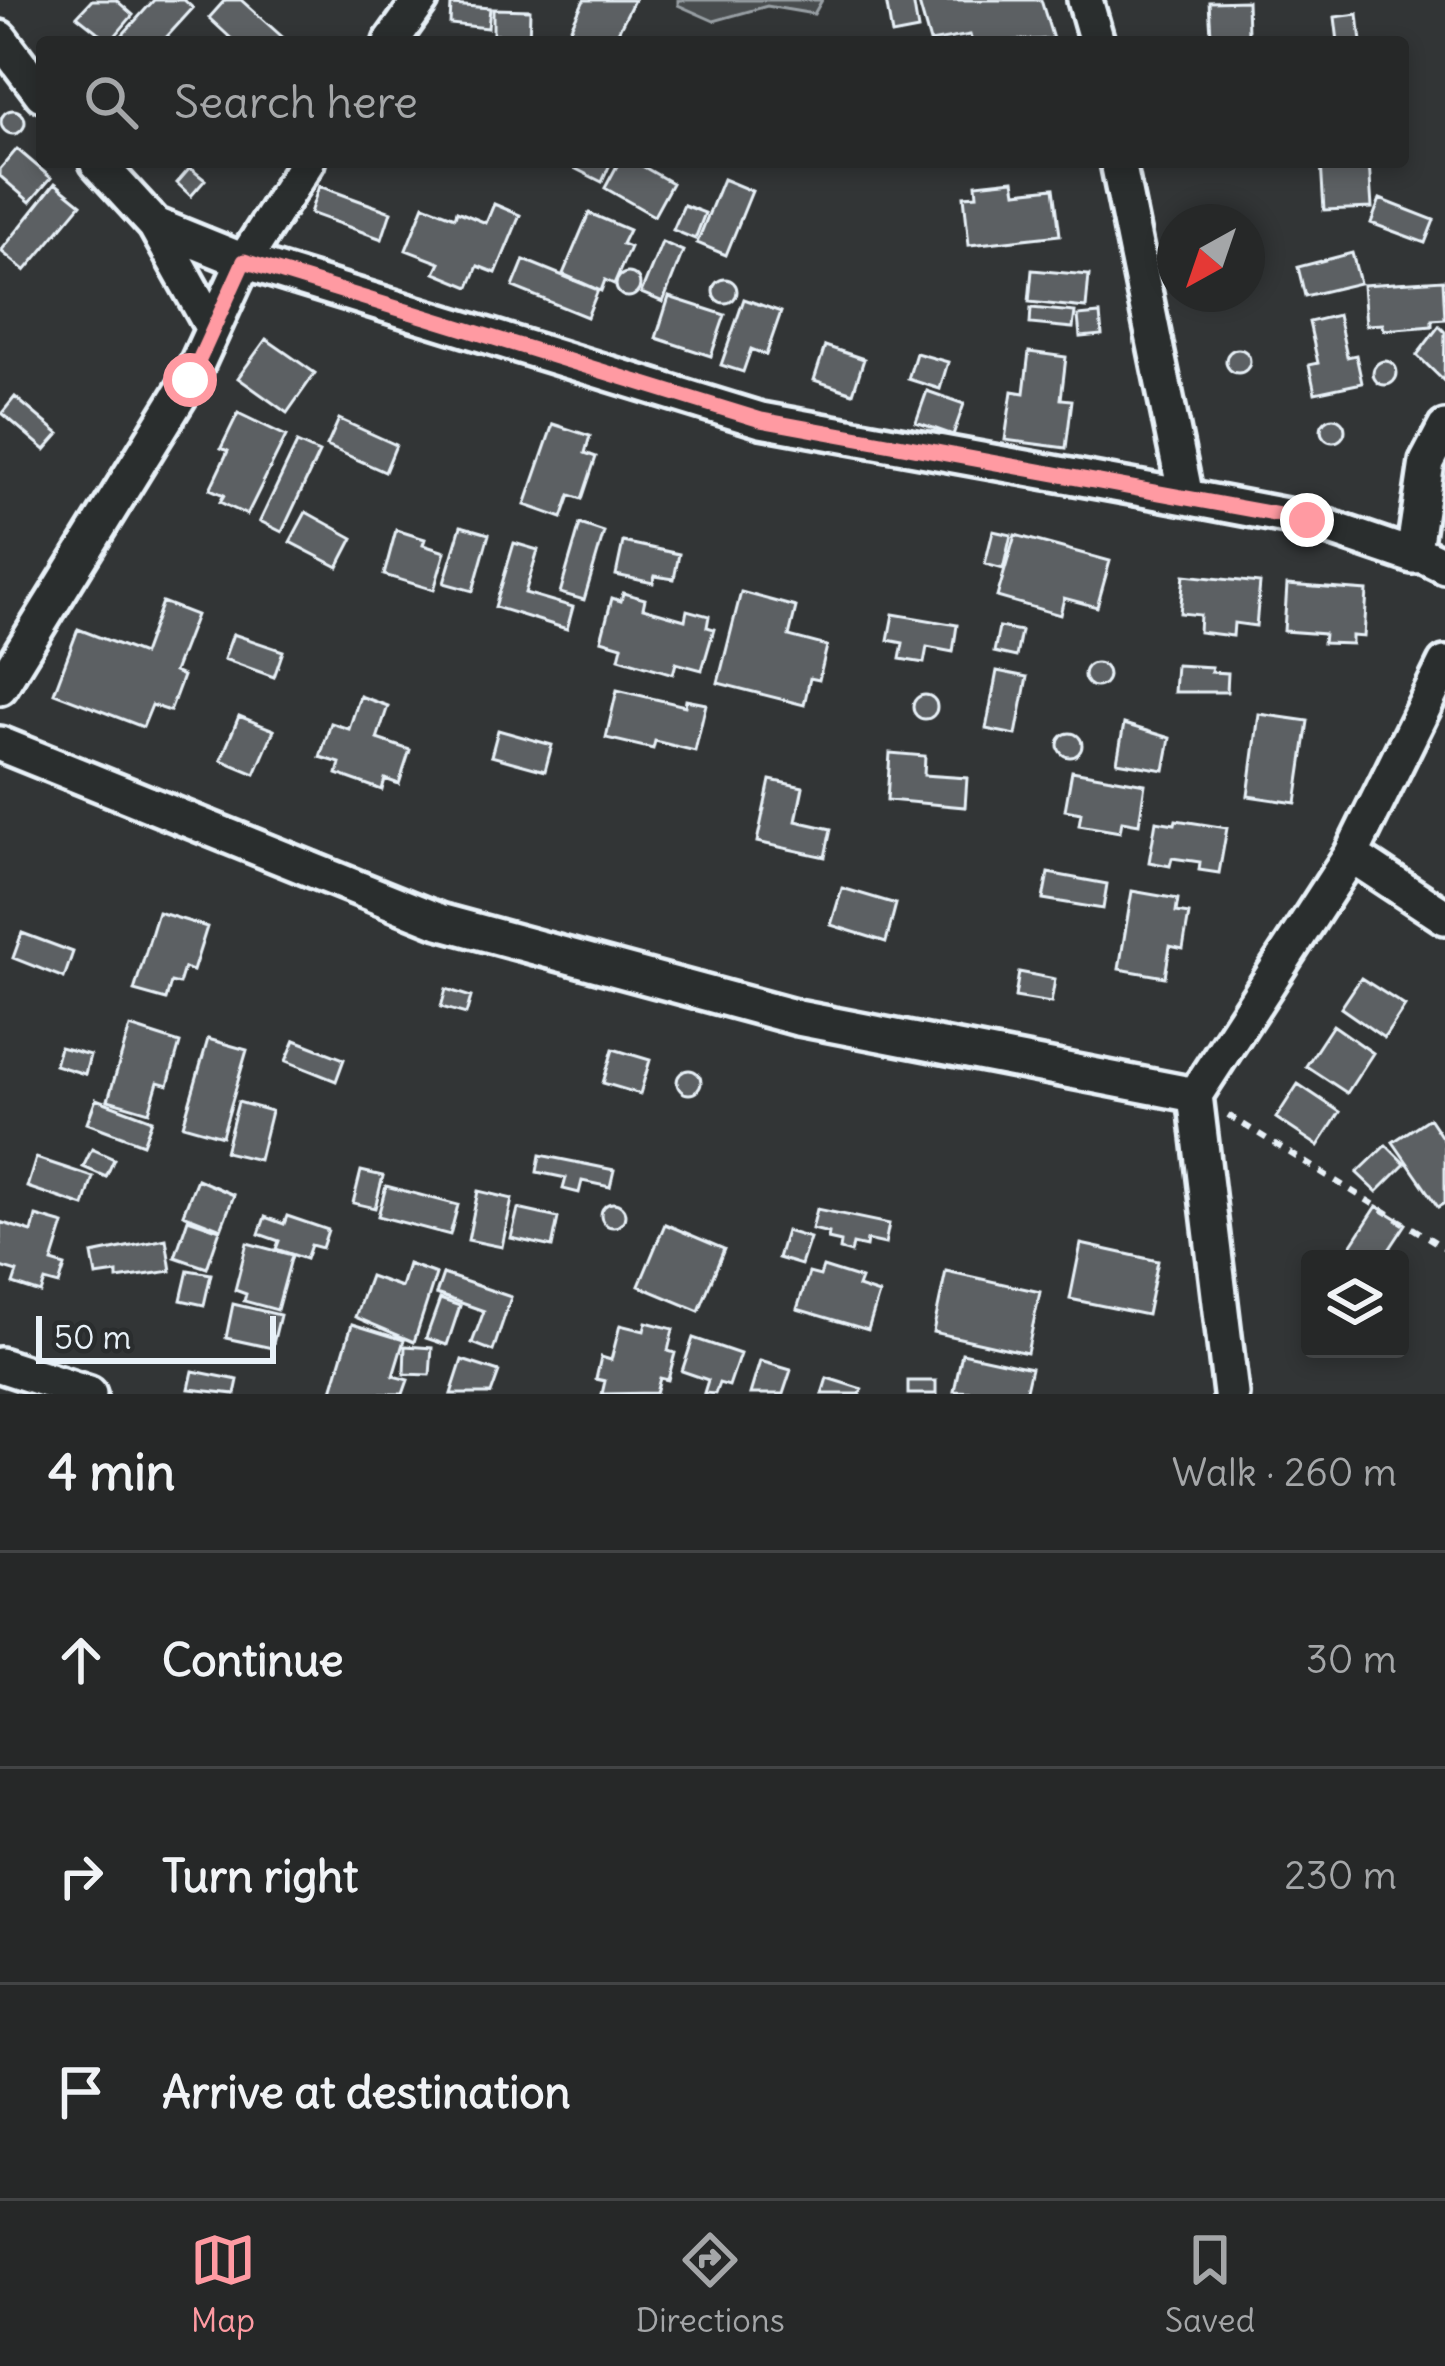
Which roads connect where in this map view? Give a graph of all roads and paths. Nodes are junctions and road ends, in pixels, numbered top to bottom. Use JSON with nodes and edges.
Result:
{"nodes":[{"id":1,"x":421,"y":0,"type":"edge"},
{"id":2,"x":1085,"y":0,"type":"edge"},
{"id":3,"x":395,"y":36,"type":"edge"},
{"id":4,"x":1094,"y":36,"type":"edge"},
{"id":5,"x":0,"y":38,"type":"edge"},
{"id":6,"x":36,"y":86,"type":"edge"},
{"id":7,"x":103,"y":168,"type":"edge"},
{"id":8,"x":303,"y":168,"type":"edge"},
{"id":9,"x":1119,"y":168,"type":"edge"},
{"id":10,"x":155,"y":225,"type":"junction"},
{"id":11,"x":244,"y":261,"type":"junction"},
{"id":12,"x":212,"y":326,"type":"junction"},
{"id":13,"x":1445,"y":428,"type":"edge"},
{"id":14,"x":1186,"y":497,"type":"junction"},
{"id":15,"x":1429,"y":561,"type":"edge"},
{"id":16,"x":1445,"y":664,"type":"edge"},
{"id":17,"x":0,"y":687,"type":"edge"},
{"id":18,"x":0,"y":745,"type":"edge"},
{"id":19,"x":1351,"y":855,"type":"junction"},
{"id":20,"x":1445,"y":917,"type":"edge"},
{"id":21,"x":1196,"y":1095,"type":"junction"},
{"id":22,"x":1445,"y":1248,"type":"edge"},
{"id":23,"x":0,"y":1365,"type":"edge"},
{"id":24,"x":89,"y":1394,"type":"edge"},
{"id":25,"x":1232,"y":1394,"type":"edge"}],
"edges":[{"from":1,"to":3,"type":"street"},
{"from":2,"to":4,"type":"street"},
{"from":5,"to":6,"type":"street"},
{"from":7,"to":10,"type":"street"},
{"from":8,"to":11,"type":"street"},
{"from":9,"to":14,"type":"street"},
{"from":10,"to":11,"type":"street"},
{"from":10,"to":12,"type":"street"},
{"from":11,"to":12,"type":"street"},
{"from":11,"to":14,"type":"street"},
{"from":12,"to":17,"type":"street"},
{"from":13,"to":15,"type":"street"},
{"from":14,"to":15,"type":"street"},
{"from":16,"to":19,"type":"street"},
{"from":18,"to":21,"type":"street"},
{"from":19,"to":20,"type":"street"},
{"from":19,"to":21,"type":"street"},
{"from":21,"to":22,"type":"path"},
{"from":21,"to":25,"type":"street"},
{"from":23,"to":24,"type":"street"}]}
